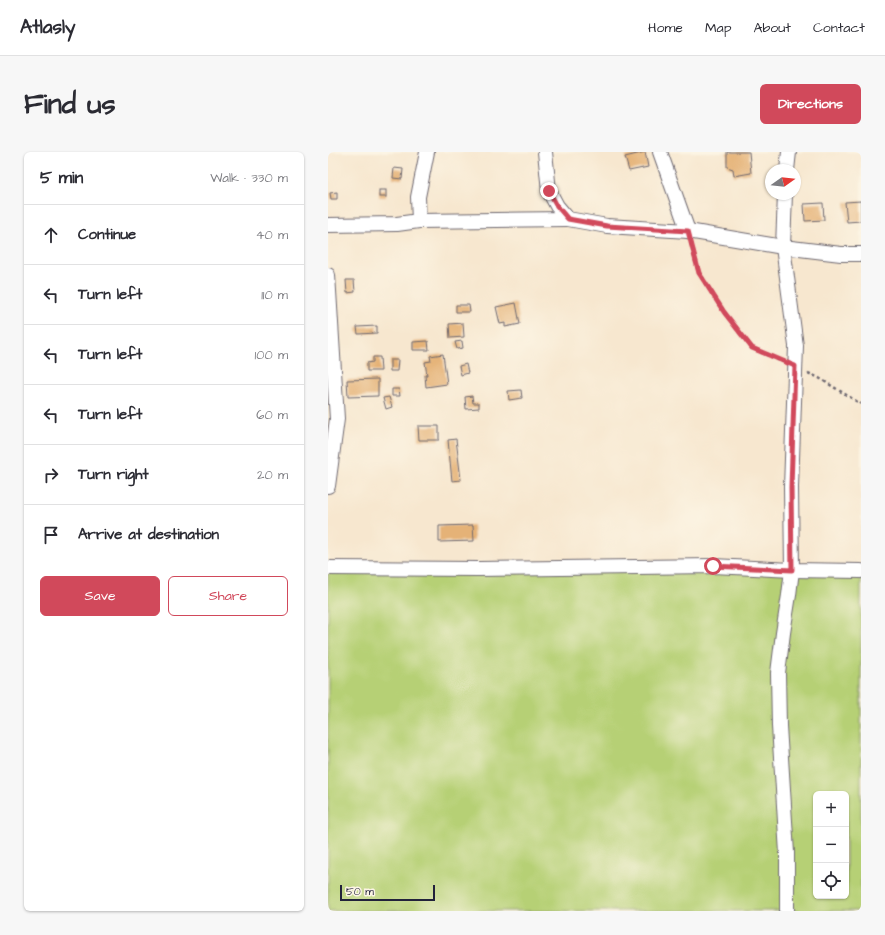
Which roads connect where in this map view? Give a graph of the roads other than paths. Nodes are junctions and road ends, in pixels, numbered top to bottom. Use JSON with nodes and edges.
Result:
{"nodes":[{"id":1,"x":427,"y":152,"type":"edge"},
{"id":2,"x":545,"y":152,"type":"edge"},
{"id":3,"x":660,"y":152,"type":"edge"},
{"id":4,"x":789,"y":152,"type":"edge"},
{"id":5,"x":788,"y":164,"type":"edge"},
{"id":6,"x":785,"y":200,"type":"edge"},
{"id":7,"x":568,"y":219,"type":"junction"},
{"id":8,"x":420,"y":221,"type":"junction"},
{"id":9,"x":328,"y":225,"type":"edge"},
{"id":10,"x":688,"y":231,"type":"junction"},
{"id":11,"x":783,"y":247,"type":"junction"},
{"id":12,"x":861,"y":254,"type":"edge"},
{"id":13,"x":328,"y":275,"type":"edge"},
{"id":14,"x":328,"y":486,"type":"edge"},
{"id":15,"x":328,"y":568,"type":"edge"},
{"id":16,"x":792,"y":570,"type":"junction"},
{"id":17,"x":861,"y":571,"type":"edge"},
{"id":18,"x":787,"y":911,"type":"edge"}],
"edges":[{"from":1,"to":8,"type":"lane"},
{"from":2,"to":7,"type":"lane"},
{"from":3,"to":10,"type":"lane"},
{"from":4,"to":5,"type":"lane"},
{"from":6,"to":11,"type":"lane"},
{"from":7,"to":8,"type":"lane"},
{"from":7,"to":10,"type":"lane"},
{"from":8,"to":9,"type":"lane"},
{"from":10,"to":11,"type":"lane"},
{"from":11,"to":12,"type":"lane"},
{"from":11,"to":16,"type":"lane"},
{"from":13,"to":14,"type":"lane"},
{"from":15,"to":16,"type":"lane"},
{"from":16,"to":17,"type":"lane"},
{"from":16,"to":18,"type":"lane"}]}
